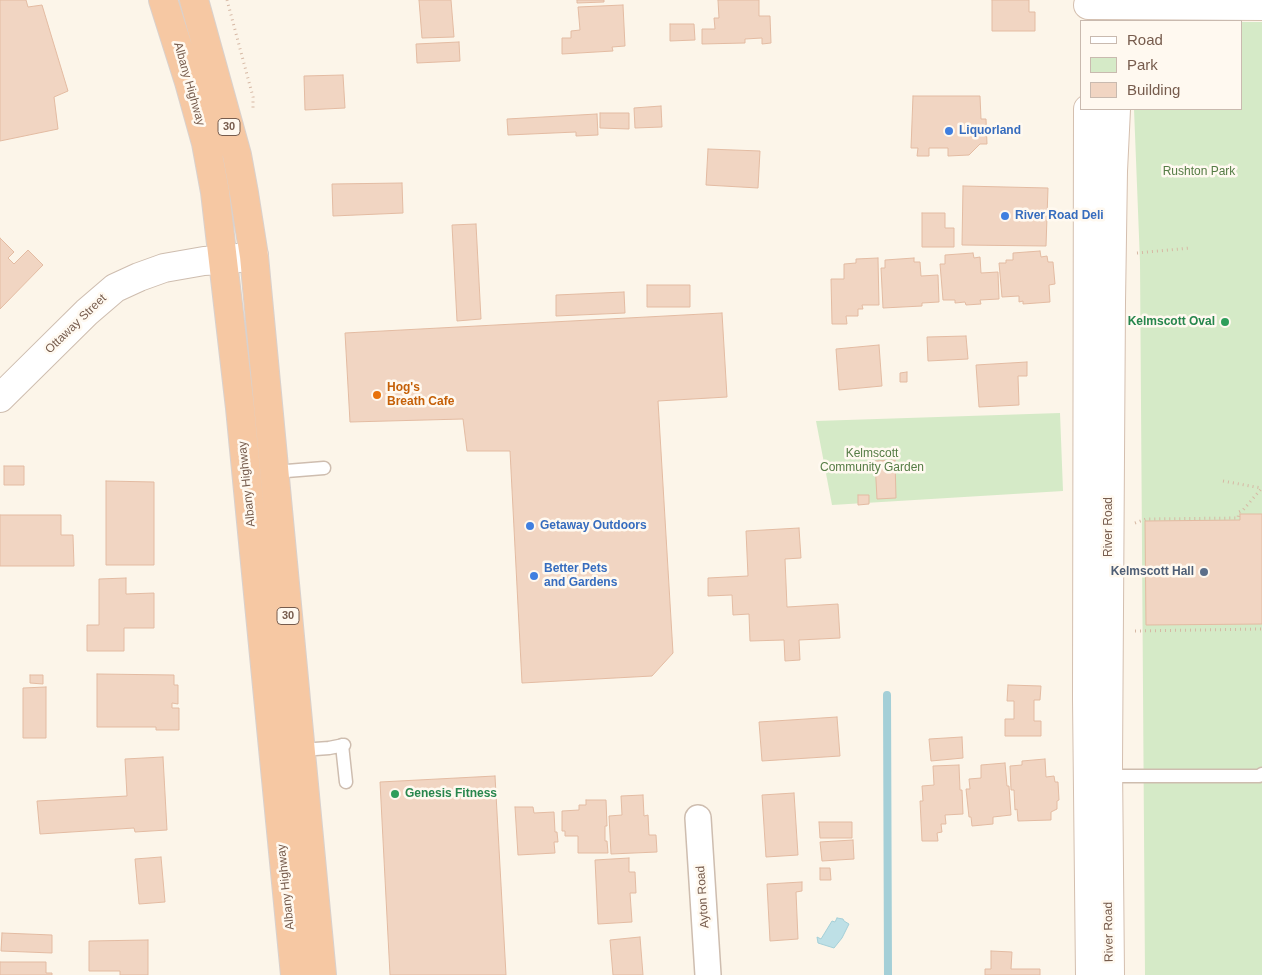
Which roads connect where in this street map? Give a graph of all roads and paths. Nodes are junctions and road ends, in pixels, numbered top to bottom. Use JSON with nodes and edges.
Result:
{"nodes":[{"id":1,"x":163,"y":0,"type":"edge"},
{"id":2,"x":194,"y":0,"type":"edge"},
{"id":3,"x":1262,"y":6,"type":"edge"},
{"id":4,"x":1088,"y":9,"type":"edge"},
{"id":5,"x":1118,"y":9,"type":"edge"},
{"id":6,"x":1088,"y":110,"type":"edge"},
{"id":7,"x":1116,"y":110,"type":"edge"},
{"id":8,"x":1190,"y":248,"type":"dead end"},
{"id":9,"x":1132,"y":254,"type":"dead end"},
{"id":10,"x":254,"y":256,"type":"junction"},
{"id":11,"x":224,"y":260,"type":"junction"},
{"id":12,"x":0,"y":398,"type":"edge"},
{"id":13,"x":324,"y":468,"type":"dead end"},
{"id":14,"x":274,"y":472,"type":"junction"},
{"id":15,"x":1223,"y":481,"type":"dead end"},
{"id":16,"x":1262,"y":488,"type":"edge"},
{"id":17,"x":1132,"y":524,"type":"dead end"},
{"id":18,"x":1262,"y":629,"type":"edge"},
{"id":19,"x":1132,"y":631,"type":"dead end"},
{"id":20,"x":301,"y":750,"type":"junction"},
{"id":21,"x":1262,"y":774,"type":"edge"},
{"id":22,"x":1108,"y":776,"type":"junction"},
{"id":23,"x":346,"y":782,"type":"dead end"},
{"id":24,"x":698,"y":818,"type":"dead end"},
{"id":25,"x":295,"y":975,"type":"edge"},
{"id":26,"x":322,"y":975,"type":"edge"},
{"id":27,"x":708,"y":975,"type":"edge"},
{"id":28,"x":1090,"y":975,"type":"edge"},
{"id":29,"x":1110,"y":975,"type":"edge"}],
"edges":[{"from":1,"to":11,"type":"highway","name":"Albany Highway","number":"30"},
{"from":2,"to":10,"type":"highway","number":"30"},
{"from":3,"to":5,"type":"main road"},
{"from":4,"to":5,"type":"main road"},
{"from":6,"to":28,"type":"main road","name":"River Road"},
{"from":7,"to":22,"type":"main road","name":"River Road"},
{"from":8,"to":9,"type":"path"},
{"from":10,"to":11,"type":"main road","name":"Ottaway Street"},
{"from":10,"to":14,"type":"highway","number":"30"},
{"from":11,"to":12,"type":"main road","name":"Ottaway Street"},
{"from":11,"to":25,"type":"highway","name":"Albany Highway","number":"30"},
{"from":13,"to":14,"type":"lane"},
{"from":14,"to":20,"type":"highway","number":"30"},
{"from":15,"to":16,"type":"path"},
{"from":16,"to":17,"type":"path"},
{"from":18,"to":19,"type":"path"},
{"from":20,"to":23,"type":"lane"},
{"from":20,"to":26,"type":"highway","number":"30"},
{"from":21,"to":22,"type":"lane"},
{"from":22,"to":29,"type":"main road","name":"River Road"},
{"from":24,"to":27,"type":"street","name":"Ayton Road"}]}
